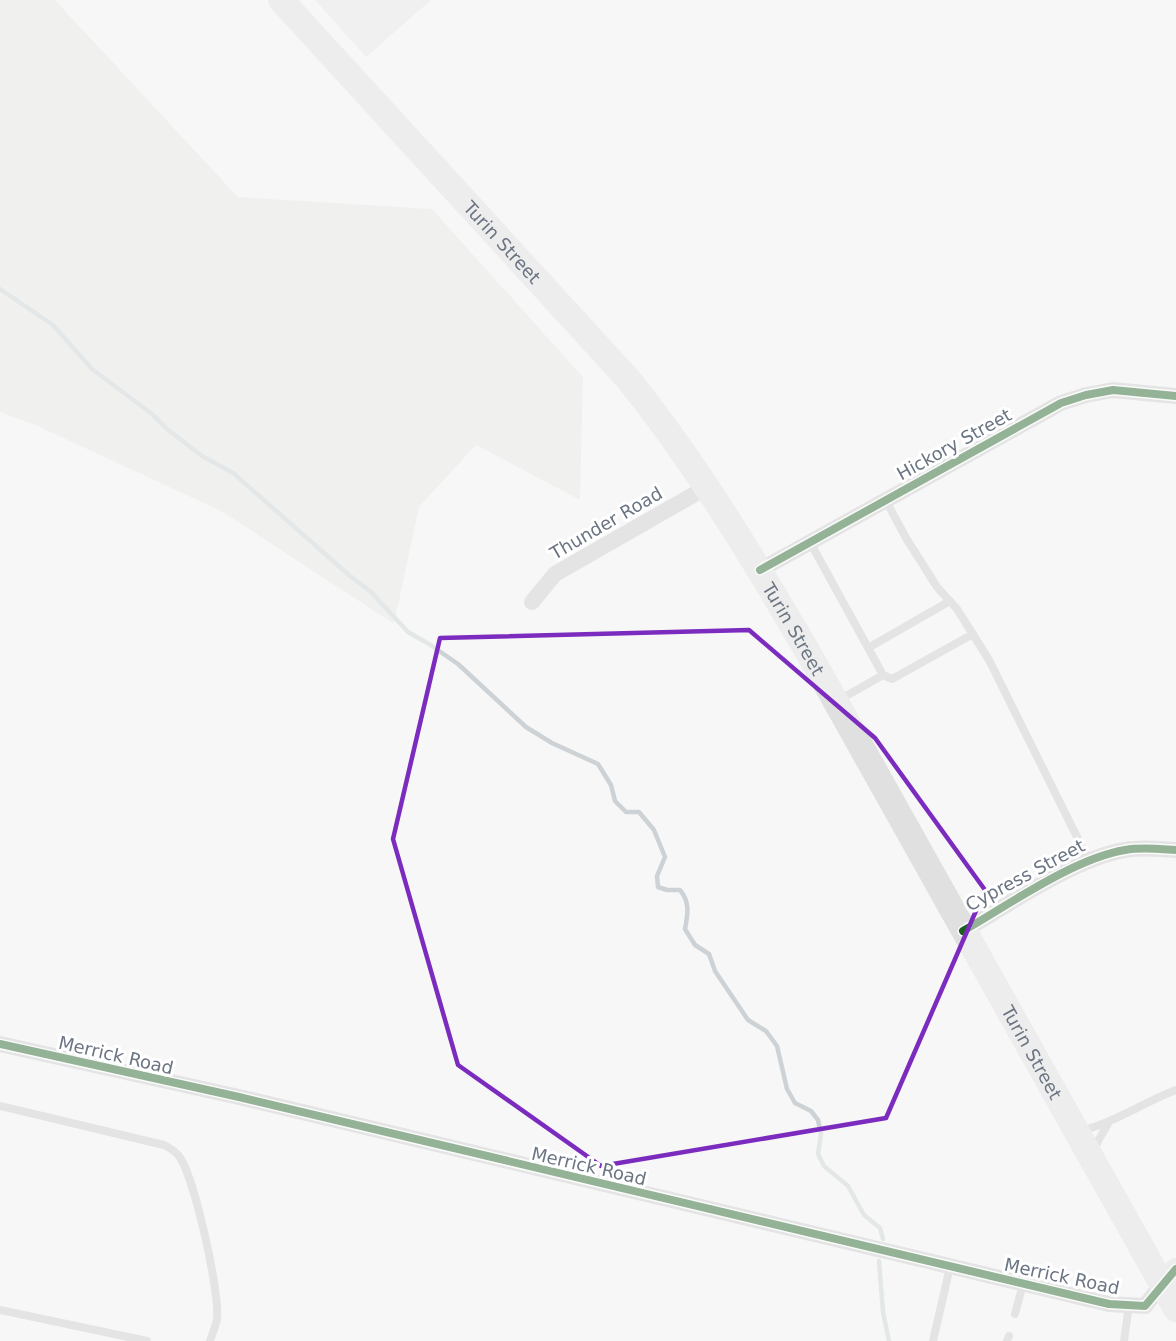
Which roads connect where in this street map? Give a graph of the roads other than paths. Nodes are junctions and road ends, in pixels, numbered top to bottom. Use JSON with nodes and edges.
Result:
{"nodes":[{"id":1,"x":281,"y":0,"type":"edge"},
{"id":2,"x":1176,"y":396,"type":"edge"},
{"id":3,"x":707,"y":487,"type":"junction"},
{"id":4,"x":885,"y":499,"type":"junction"},
{"id":5,"x":810,"y":542,"type":"junction"},
{"id":6,"x":760,"y":570,"type":"junction"},
{"id":7,"x":950,"y":601,"type":"junction"},
{"id":8,"x":531,"y":602,"type":"dead end"},
{"id":9,"x":973,"y":634,"type":"junction"},
{"id":10,"x":868,"y":648,"type":"junction"},
{"id":11,"x":883,"y":675,"type":"junction"},
{"id":12,"x":836,"y":702,"type":"junction"},
{"id":13,"x":1176,"y":850,"type":"edge"},
{"id":14,"x":1089,"y":861,"type":"junction"},
{"id":15,"x":963,"y":931,"type":"junction"},
{"id":16,"x":0,"y":1044,"type":"edge"},
{"id":17,"x":1176,"y":1090,"type":"edge"},
{"id":18,"x":0,"y":1106,"type":"edge"},
{"id":19,"x":1109,"y":1122,"type":"junction"},
{"id":20,"x":1076,"y":1131,"type":"junction"},
{"id":21,"x":1092,"y":1161,"type":"junction"},
{"id":22,"x":950,"y":1267,"type":"junction"},
{"id":23,"x":1169,"y":1277,"type":"edge"},
{"id":24,"x":1023,"y":1284,"type":"junction"},
{"id":25,"x":1129,"y":1305,"type":"junction"},
{"id":26,"x":1176,"y":1309,"type":"edge"},
{"id":27,"x":0,"y":1310,"type":"edge"},
{"id":28,"x":1015,"y":1314,"type":"dead end"},
{"id":29,"x":147,"y":1341,"type":"edge"},
{"id":30,"x":210,"y":1341,"type":"edge"},
{"id":31,"x":933,"y":1341,"type":"edge"},
{"id":32,"x":1124,"y":1341,"type":"edge"}],
"edges":[{"from":1,"to":3,"type":"main road","name":"Turin Street"},
{"from":2,"to":4,"type":"street","name":"Hickory Street"},
{"from":3,"to":6,"type":"main road","name":"Turin Street"},
{"from":3,"to":8,"type":"street","name":"Thunder Road"},
{"from":4,"to":5,"type":"street","name":"Hickory Street"},
{"from":4,"to":7,"type":"lane"},
{"from":5,"to":6,"type":"street","name":"Hickory Street"},
{"from":5,"to":10,"type":"lane"},
{"from":6,"to":12,"type":"main road","name":"Turin Street"},
{"from":7,"to":9,"type":"lane"},
{"from":7,"to":10,"type":"lane"},
{"from":9,"to":11,"type":"lane"},
{"from":9,"to":14,"type":"lane"},
{"from":10,"to":11,"type":"lane"},
{"from":11,"to":12,"type":"lane"},
{"from":12,"to":15,"type":"main road","name":"Turin Street"},
{"from":13,"to":14,"type":"street","name":"Cypress Street"},
{"from":14,"to":15,"type":"street","name":"Cypress Street"},
{"from":15,"to":20,"type":"main road","name":"Turin Street"},
{"from":16,"to":22,"type":"street","name":"Merrick Road"},
{"from":17,"to":19,"type":"lane"},
{"from":18,"to":30,"type":"lane"},
{"from":19,"to":20,"type":"lane"},
{"from":19,"to":21,"type":"lane"},
{"from":20,"to":21,"type":"main road","name":"Turin Street"},
{"from":21,"to":23,"type":"main road","name":"Turin Street"},
{"from":22,"to":24,"type":"street","name":"Merrick Road"},
{"from":22,"to":31,"type":"lane"},
{"from":23,"to":25,"type":"street","name":"Merrick Road"},
{"from":23,"to":26,"type":"main road","name":"Turin Street"},
{"from":24,"to":25,"type":"street","name":"Merrick Road"},
{"from":24,"to":28,"type":"lane"},
{"from":25,"to":32,"type":"lane"},
{"from":27,"to":29,"type":"lane"}]}
